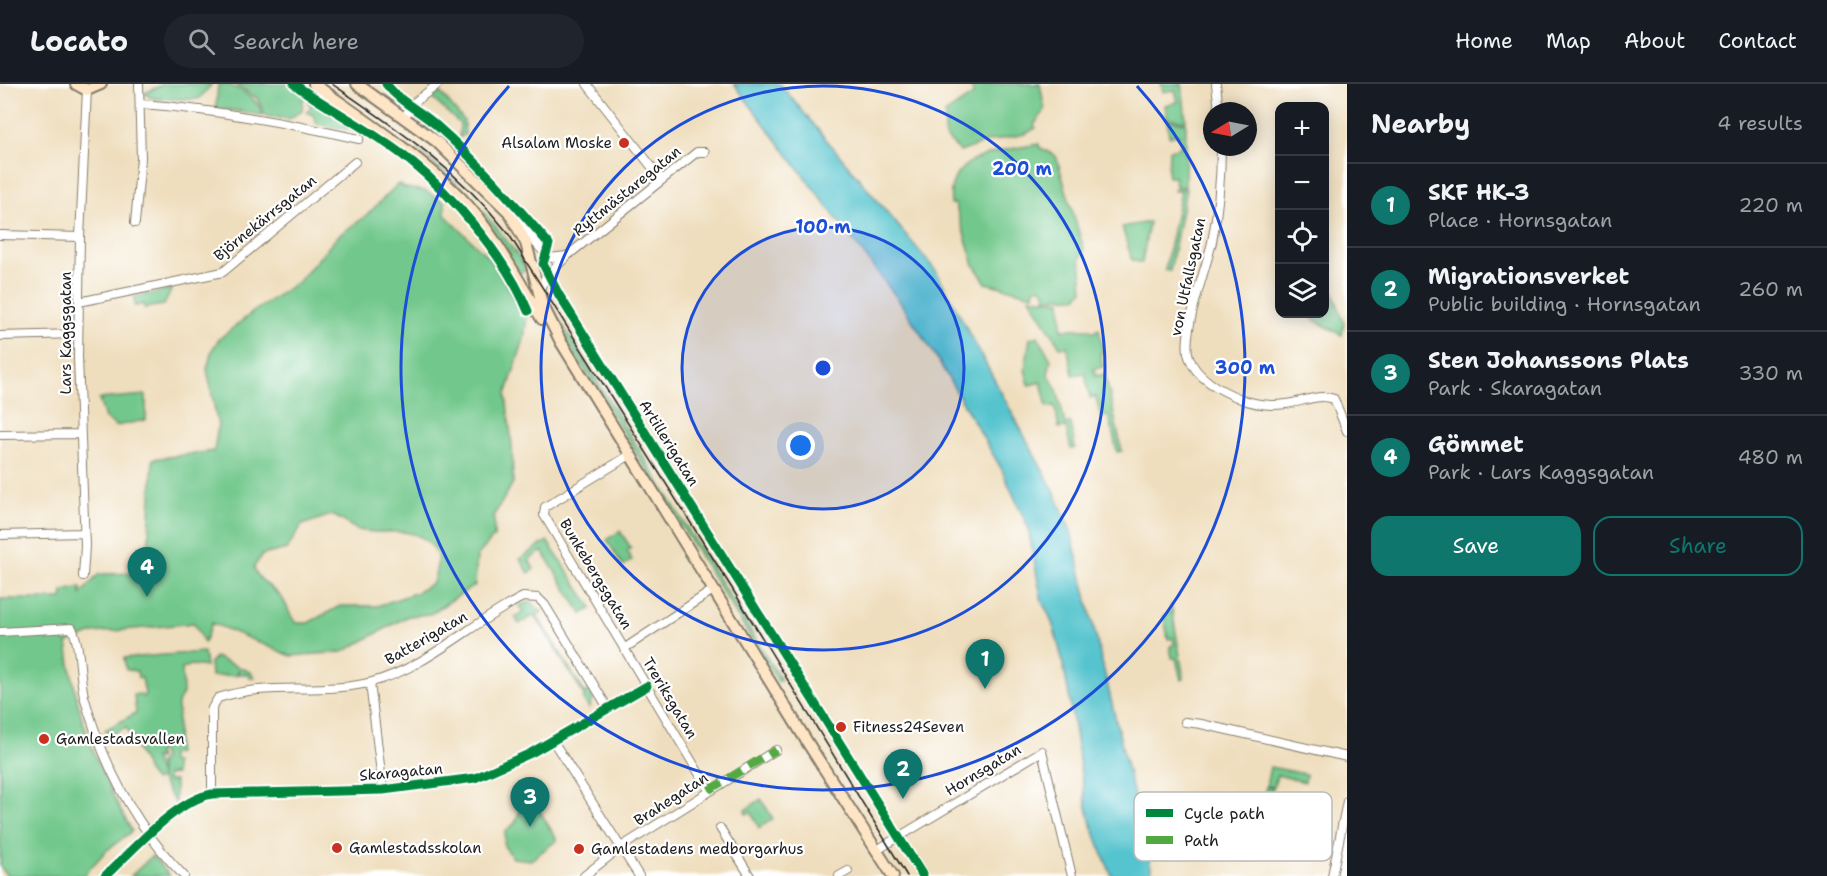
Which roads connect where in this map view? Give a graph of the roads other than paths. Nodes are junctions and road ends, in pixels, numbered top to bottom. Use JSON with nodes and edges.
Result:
{"nodes":[{"id":1,"x":76,"y":84,"type":"edge"},
{"id":2,"x":101,"y":84,"type":"edge"},
{"id":3,"x":139,"y":84,"type":"edge"},
{"id":4,"x":314,"y":84,"type":"edge"},
{"id":5,"x":357,"y":84,"type":"edge"},
{"id":6,"x":438,"y":84,"type":"edge"},
{"id":7,"x":587,"y":84,"type":"edge"},
{"id":8,"x":1216,"y":84,"type":"edge"},
{"id":9,"x":87,"y":90,"type":"junction"},
{"id":10,"x":1218,"y":102,"type":"edge"},
{"id":11,"x":140,"y":104,"type":"junction"},
{"id":12,"x":405,"y":116,"type":"junction"},
{"id":13,"x":359,"y":139,"type":"dead end"},
{"id":14,"x":705,"y":152,"type":"dead end"},
{"id":15,"x":1220,"y":156,"type":"edge"},
{"id":16,"x":355,"y":162,"type":"dead end"},
{"id":17,"x":662,"y":180,"type":"junction"},
{"id":18,"x":516,"y":221,"type":"junction"},
{"id":19,"x":135,"y":222,"type":"dead end"},
{"id":20,"x":0,"y":235,"type":"edge"},
{"id":21,"x":80,"y":237,"type":"junction"},
{"id":22,"x":567,"y":256,"type":"junction"},
{"id":23,"x":538,"y":294,"type":"junction"},
{"id":24,"x":79,"y":302,"type":"junction"},
{"id":25,"x":533,"y":305,"type":"junction"},
{"id":26,"x":78,"y":334,"type":"junction"},
{"id":27,"x":0,"y":336,"type":"edge"},
{"id":28,"x":561,"y":342,"type":"junction"},
{"id":29,"x":1347,"y":431,"type":"edge"},
{"id":30,"x":80,"y":434,"type":"junction"},
{"id":31,"x":0,"y":435,"type":"edge"},
{"id":32,"x":630,"y":455,"type":"junction"},
{"id":33,"x":83,"y":533,"type":"junction"},
{"id":34,"x":0,"y":535,"type":"edge"},
{"id":35,"x":83,"y":576,"type":"dead end"},
{"id":36,"x":713,"y":590,"type":"junction"},
{"id":37,"x":0,"y":632,"type":"edge"},
{"id":38,"x":625,"y":648,"type":"junction"},
{"id":39,"x":370,"y":683,"type":"junction"},
{"id":40,"x":647,"y":686,"type":"junction"},
{"id":41,"x":608,"y":708,"type":"junction"},
{"id":42,"x":1185,"y":722,"type":"dead end"},
{"id":43,"x":554,"y":741,"type":"junction"},
{"id":44,"x":776,"y":750,"type":"dead end"},
{"id":45,"x":1347,"y":757,"type":"edge"},
{"id":46,"x":383,"y":790,"type":"junction"},
{"id":47,"x":709,"y":790,"type":"junction"},
{"id":48,"x":212,"y":794,"type":"junction"},
{"id":49,"x":1347,"y":801,"type":"edge"},
{"id":50,"x":720,"y":828,"type":"dead end"},
{"id":51,"x":148,"y":837,"type":"junction"},
{"id":52,"x":621,"y":847,"type":"junction"},
{"id":53,"x":877,"y":850,"type":"junction"},
{"id":54,"x":848,"y":871,"type":"dead end"},
{"id":55,"x":105,"y":876,"type":"edge"},
{"id":56,"x":184,"y":876,"type":"edge"},
{"id":57,"x":584,"y":876,"type":"edge"},
{"id":58,"x":639,"y":876,"type":"edge"},
{"id":59,"x":750,"y":876,"type":"edge"},
{"id":60,"x":839,"y":876,"type":"edge"},
{"id":61,"x":893,"y":876,"type":"edge"},
{"id":62,"x":1072,"y":876,"type":"edge"},
{"id":63,"x":1332,"y":876,"type":"edge"}],
"edges":[{"from":1,"to":9,"type":"main road"},
{"from":2,"to":9,"type":"main road"},
{"from":3,"to":11,"type":"street"},
{"from":4,"to":25,"type":"main road"},
{"from":5,"to":12,"type":"main road"},
{"from":6,"to":12,"type":"street"},
{"from":7,"to":17,"type":"street"},
{"from":8,"to":10,"type":"street"},
{"from":9,"to":21,"type":"street","name":"Lars Kaggsgatan"},
{"from":11,"to":13,"type":"street"},
{"from":11,"to":19,"type":"street"},
{"from":12,"to":18,"type":"main road"},
{"from":14,"to":17,"type":"street","name":"Ryttmästaregatan"},
{"from":15,"to":29,"type":"street","name":"von Utfallsgatan"},
{"from":16,"to":24,"type":"street","name":"Björnekärrsgatan"},
{"from":17,"to":22,"type":"street","name":"Ryttmästaregatan"},
{"from":18,"to":22,"type":"street","name":"Ryttmästaregatan"},
{"from":18,"to":23,"type":"main road"},
{"from":20,"to":21,"type":"street"},
{"from":21,"to":24,"type":"street","name":"Lars Kaggsgatan"},
{"from":22,"to":23,"type":"street","name":"Ryttmästaregatan"},
{"from":23,"to":25,"type":"street","name":"Ryttmästaregatan"},
{"from":23,"to":28,"type":"main road"},
{"from":24,"to":26,"type":"street","name":"Lars Kaggsgatan"},
{"from":25,"to":28,"type":"main road"},
{"from":26,"to":27,"type":"street"},
{"from":26,"to":30,"type":"street","name":"Lars Kaggsgatan"},
{"from":28,"to":32,"type":"main road"},
{"from":30,"to":31,"type":"street"},
{"from":30,"to":33,"type":"street","name":"Lars Kaggsgatan"},
{"from":32,"to":36,"type":"main road"},
{"from":32,"to":38,"type":"street","name":"Bunkebergsgatan"},
{"from":33,"to":34,"type":"street"},
{"from":33,"to":35,"type":"street","name":"Lars Kaggsgatan"},
{"from":36,"to":38,"type":"street","name":"Treriksgatan"},
{"from":36,"to":53,"type":"main road"},
{"from":37,"to":51,"type":"street"},
{"from":38,"to":40,"type":"street","name":"Treriksgatan"},
{"from":39,"to":41,"type":"street","name":"Batterigatan"},
{"from":39,"to":46,"type":"street"},
{"from":39,"to":48,"type":"street","name":"Batterigatan"},
{"from":40,"to":41,"type":"street","name":"Skaragatan"},
{"from":40,"to":47,"type":"street","name":"Treriksgatan"},
{"from":41,"to":43,"type":"street","name":"Skaragatan"},
{"from":42,"to":45,"type":"street"},
{"from":43,"to":46,"type":"street","name":"Skaragatan"},
{"from":43,"to":52,"type":"street"},
{"from":44,"to":47,"type":"street","name":"Brahegatan"},
{"from":46,"to":48,"type":"street","name":"Skaragatan"},
{"from":47,"to":52,"type":"street","name":"Brahegatan"},
{"from":48,"to":51,"type":"street","name":"Skaragatan"},
{"from":49,"to":63,"type":"street"},
{"from":50,"to":59,"type":"street"},
{"from":51,"to":55,"type":"street","name":"Skaragatan"},
{"from":51,"to":56,"type":"street"},
{"from":52,"to":57,"type":"street","name":"Brahegatan"},
{"from":52,"to":58,"type":"street"},
{"from":53,"to":61,"type":"main road"},
{"from":53,"to":62,"type":"street","name":"Hornsgatan"},
{"from":54,"to":60,"type":"street"}]}
